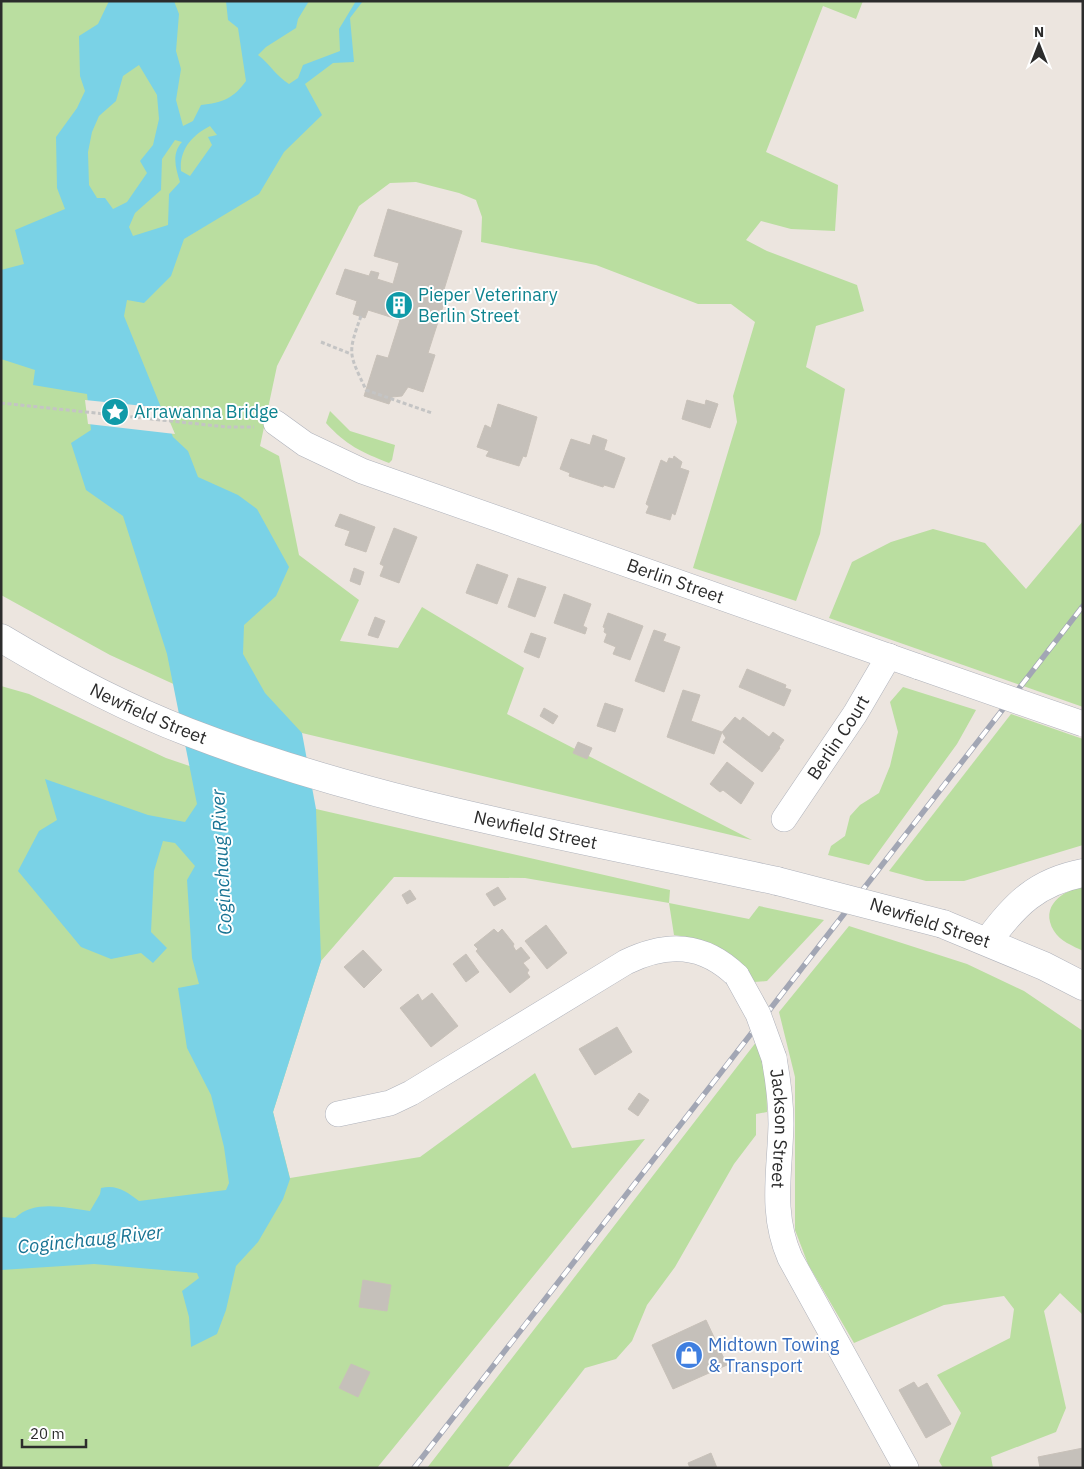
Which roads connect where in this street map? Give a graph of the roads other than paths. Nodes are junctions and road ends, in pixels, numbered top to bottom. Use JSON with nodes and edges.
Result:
{"nodes":[{"id":1,"x":276,"y":423,"type":"dead end"},
{"id":2,"x":1,"y":638,"type":"edge"},
{"id":3,"x":889,"y":656,"type":"junction"},
{"id":4,"x":1083,"y":724,"type":"edge"},
{"id":5,"x":784,"y":819,"type":"dead end"},
{"id":6,"x":1083,"y":873,"type":"edge"},
{"id":7,"x":988,"y":941,"type":"junction"},
{"id":8,"x":1083,"y":986,"type":"edge"},
{"id":9,"x":338,"y":1114,"type":"dead end"},
{"id":10,"x":906,"y":1468,"type":"edge"}],
"edges":[{"from":1,"to":3,"type":"street","name":"Berlin Street"},
{"from":2,"to":7,"type":"main road","name":"Newfield Street","bridge":true},
{"from":3,"to":4,"type":"street","name":"Berlin Street","bridge":true},
{"from":3,"to":5,"type":"street","name":"Berlin Court"},
{"from":6,"to":7,"type":"main road"},
{"from":7,"to":8,"type":"main road","name":"Newfield Street"},
{"from":9,"to":10,"type":"street","name":"Jackson Street","bridge":true}]}
